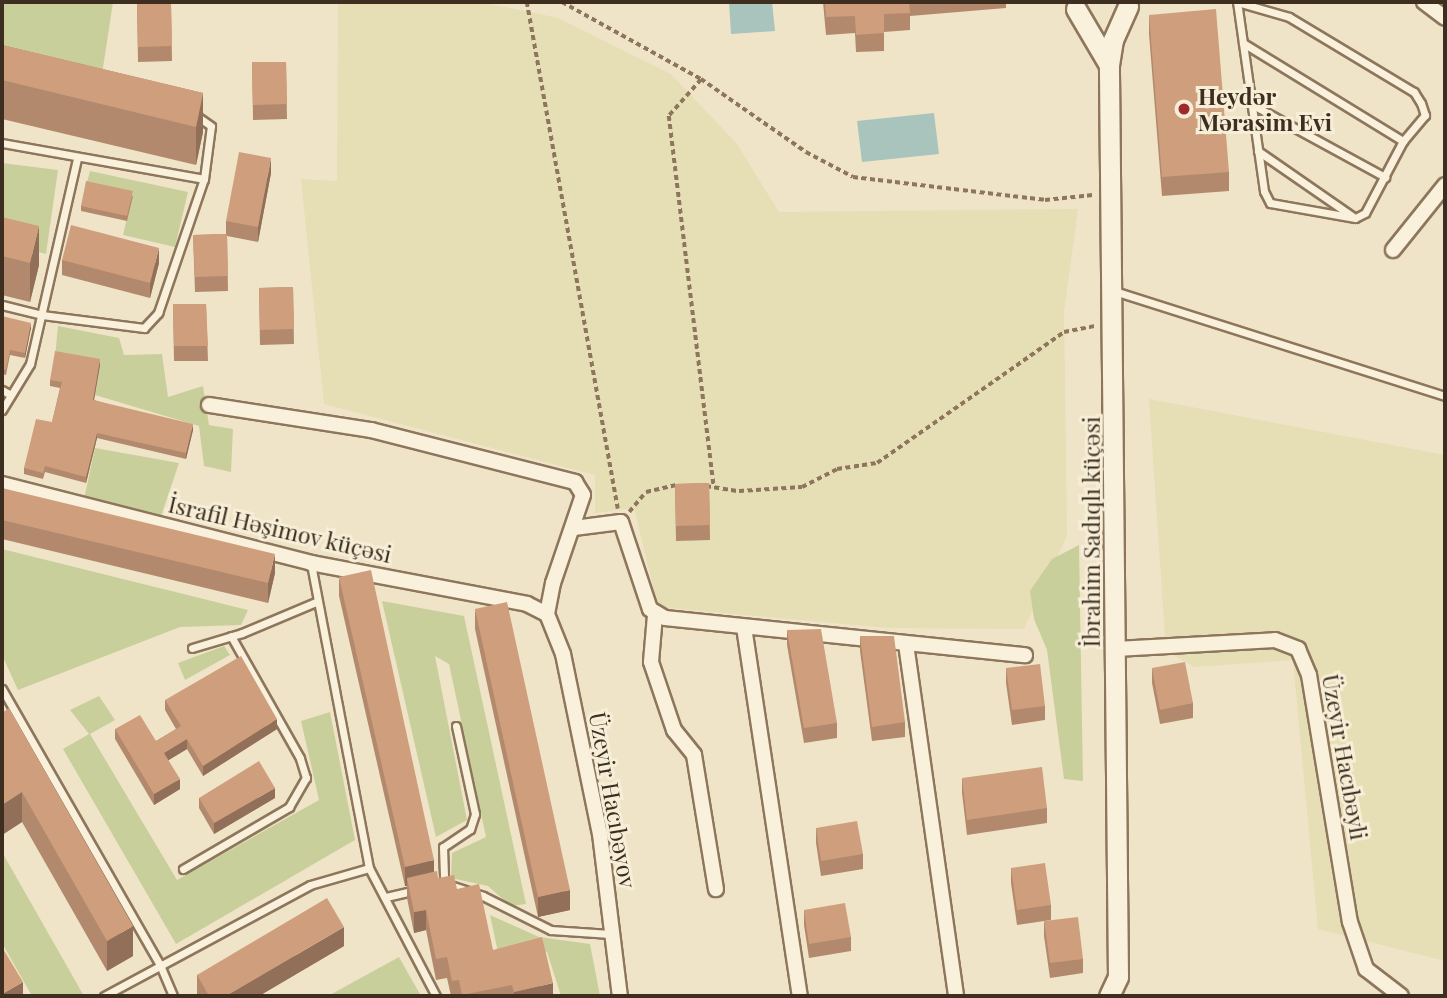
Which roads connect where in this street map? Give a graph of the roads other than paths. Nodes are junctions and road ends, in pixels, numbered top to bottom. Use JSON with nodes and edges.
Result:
{"nodes":[{"id":1,"x":1237,"y":2,"type":"edge"},
{"id":2,"x":1130,"y":3,"type":"edge"},
{"id":3,"x":1426,"y":3,"type":"edge"},
{"id":4,"x":1073,"y":4,"type":"edge"},
{"id":5,"x":1445,"y":18,"type":"edge"},
{"id":6,"x":1243,"y":43,"type":"junction"},
{"id":7,"x":1109,"y":65,"type":"junction"},
{"id":8,"x":1251,"y":104,"type":"junction"},
{"id":9,"x":190,"y":114,"type":"edge"},
{"id":10,"x":1403,"y":141,"type":"junction"},
{"id":11,"x":2,"y":143,"type":"edge"},
{"id":12,"x":1258,"y":150,"type":"junction"},
{"id":13,"x":77,"y":158,"type":"junction"},
{"id":14,"x":1385,"y":177,"type":"junction"},
{"id":15,"x":204,"y":179,"type":"junction"},
{"id":16,"x":1445,"y":185,"type":"edge"},
{"id":17,"x":1355,"y":218,"type":"junction"},
{"id":18,"x":1393,"y":250,"type":"dead end"},
{"id":19,"x":1114,"y":291,"type":"junction"},
{"id":20,"x":2,"y":305,"type":"edge"},
{"id":21,"x":42,"y":315,"type":"junction"},
{"id":22,"x":2,"y":390,"type":"edge"},
{"id":23,"x":12,"y":396,"type":"junction"},
{"id":24,"x":1445,"y":396,"type":"edge"},
{"id":25,"x":209,"y":405,"type":"dead end"},
{"id":26,"x":2,"y":410,"type":"edge"},
{"id":27,"x":2,"y":484,"type":"edge"},
{"id":28,"x":574,"y":527,"type":"junction"},
{"id":29,"x":311,"y":563,"type":"junction"},
{"id":30,"x":318,"y":601,"type":"junction"},
{"id":31,"x":547,"y":614,"type":"junction"},
{"id":32,"x":655,"y":615,"type":"junction"},
{"id":33,"x":744,"y":627,"type":"junction"},
{"id":34,"x":231,"y":636,"type":"junction"},
{"id":35,"x":906,"y":644,"type":"junction"},
{"id":36,"x":192,"y":648,"type":"dead end"},
{"id":37,"x":1116,"y":649,"type":"junction"},
{"id":38,"x":1026,"y":655,"type":"dead end"},
{"id":39,"x":2,"y":690,"type":"edge"},
{"id":40,"x":20,"y":721,"type":"junction"},
{"id":41,"x":11,"y":725,"type":"edge"},
{"id":42,"x":456,"y":726,"type":"dead end"},
{"id":43,"x":369,"y":868,"type":"junction"},
{"id":44,"x":183,"y":869,"type":"dead end"},
{"id":45,"x":444,"y":883,"type":"junction"},
{"id":46,"x":433,"y":886,"type":"edge"},
{"id":47,"x":421,"y":889,"type":"edge"},
{"id":48,"x":716,"y":889,"type":"dead end"},
{"id":49,"x":387,"y":897,"type":"junction"},
{"id":50,"x":610,"y":934,"type":"junction"},
{"id":51,"x":160,"y":965,"type":"junction"},
{"id":52,"x":104,"y":996,"type":"edge"},
{"id":53,"x":173,"y":996,"type":"edge"},
{"id":54,"x":436,"y":996,"type":"edge"},
{"id":55,"x":620,"y":996,"type":"edge"},
{"id":56,"x":800,"y":996,"type":"edge"},
{"id":57,"x":956,"y":996,"type":"edge"},
{"id":58,"x":1109,"y":996,"type":"edge"},
{"id":59,"x":1401,"y":996,"type":"edge"}],
"edges":[{"from":1,"to":6,"type":"lane"},
{"from":1,"to":10,"type":"lane"},
{"from":2,"to":4,"type":"street"},
{"from":2,"to":7,"type":"street"},
{"from":3,"to":5,"type":"street"},
{"from":4,"to":7,"type":"street"},
{"from":6,"to":8,"type":"lane"},
{"from":6,"to":10,"type":"lane"},
{"from":7,"to":19,"type":"street","name":"İbrahim Sadıqlı küçəsi"},
{"from":8,"to":12,"type":"lane"},
{"from":8,"to":14,"type":"lane"},
{"from":9,"to":15,"type":"lane"},
{"from":10,"to":14,"type":"lane"},
{"from":11,"to":13,"type":"lane"},
{"from":12,"to":17,"type":"lane"},
{"from":12,"to":17,"type":"lane"},
{"from":13,"to":15,"type":"lane"},
{"from":13,"to":21,"type":"lane"},
{"from":14,"to":17,"type":"lane"},
{"from":15,"to":21,"type":"lane"},
{"from":16,"to":18,"type":"street"},
{"from":19,"to":24,"type":"lane"},
{"from":19,"to":37,"type":"street","name":"İbrahim Sadıqlı küçəsi"},
{"from":20,"to":21,"type":"lane"},
{"from":21,"to":23,"type":"lane"},
{"from":22,"to":23,"type":"lane"},
{"from":23,"to":26,"type":"lane"},
{"from":25,"to":28,"type":"street"},
{"from":27,"to":29,"type":"street","name":"İsrafil Həşimov küçəsi"},
{"from":28,"to":31,"type":"street"},
{"from":28,"to":32,"type":"street"},
{"from":29,"to":30,"type":"lane"},
{"from":29,"to":31,"type":"street","name":"İsrafil Həşimov küçəsi"},
{"from":30,"to":34,"type":"lane"},
{"from":30,"to":43,"type":"lane"},
{"from":31,"to":50,"type":"street","name":"Üzeyir Hacıbəyov"},
{"from":32,"to":33,"type":"street"},
{"from":32,"to":48,"type":"street"},
{"from":33,"to":35,"type":"street"},
{"from":33,"to":56,"type":"street"},
{"from":34,"to":36,"type":"lane"},
{"from":34,"to":44,"type":"lane"},
{"from":35,"to":38,"type":"street"},
{"from":35,"to":57,"type":"street"},
{"from":37,"to":58,"type":"street","name":"İbrahim Sadıqlı küçəsi"},
{"from":37,"to":59,"type":"street","name":"Üzeyir Hacıbəyli"},
{"from":39,"to":40,"type":"lane"},
{"from":40,"to":41,"type":"lane"},
{"from":40,"to":51,"type":"lane"},
{"from":42,"to":45,"type":"lane"},
{"from":43,"to":49,"type":"lane"},
{"from":43,"to":51,"type":"lane"},
{"from":45,"to":46,"type":"lane"},
{"from":45,"to":50,"type":"lane"},
{"from":47,"to":49,"type":"lane"},
{"from":49,"to":54,"type":"lane"},
{"from":50,"to":55,"type":"street","name":"Üzeyir Hacıbəyov"},
{"from":51,"to":52,"type":"lane"},
{"from":51,"to":53,"type":"lane"}]}
